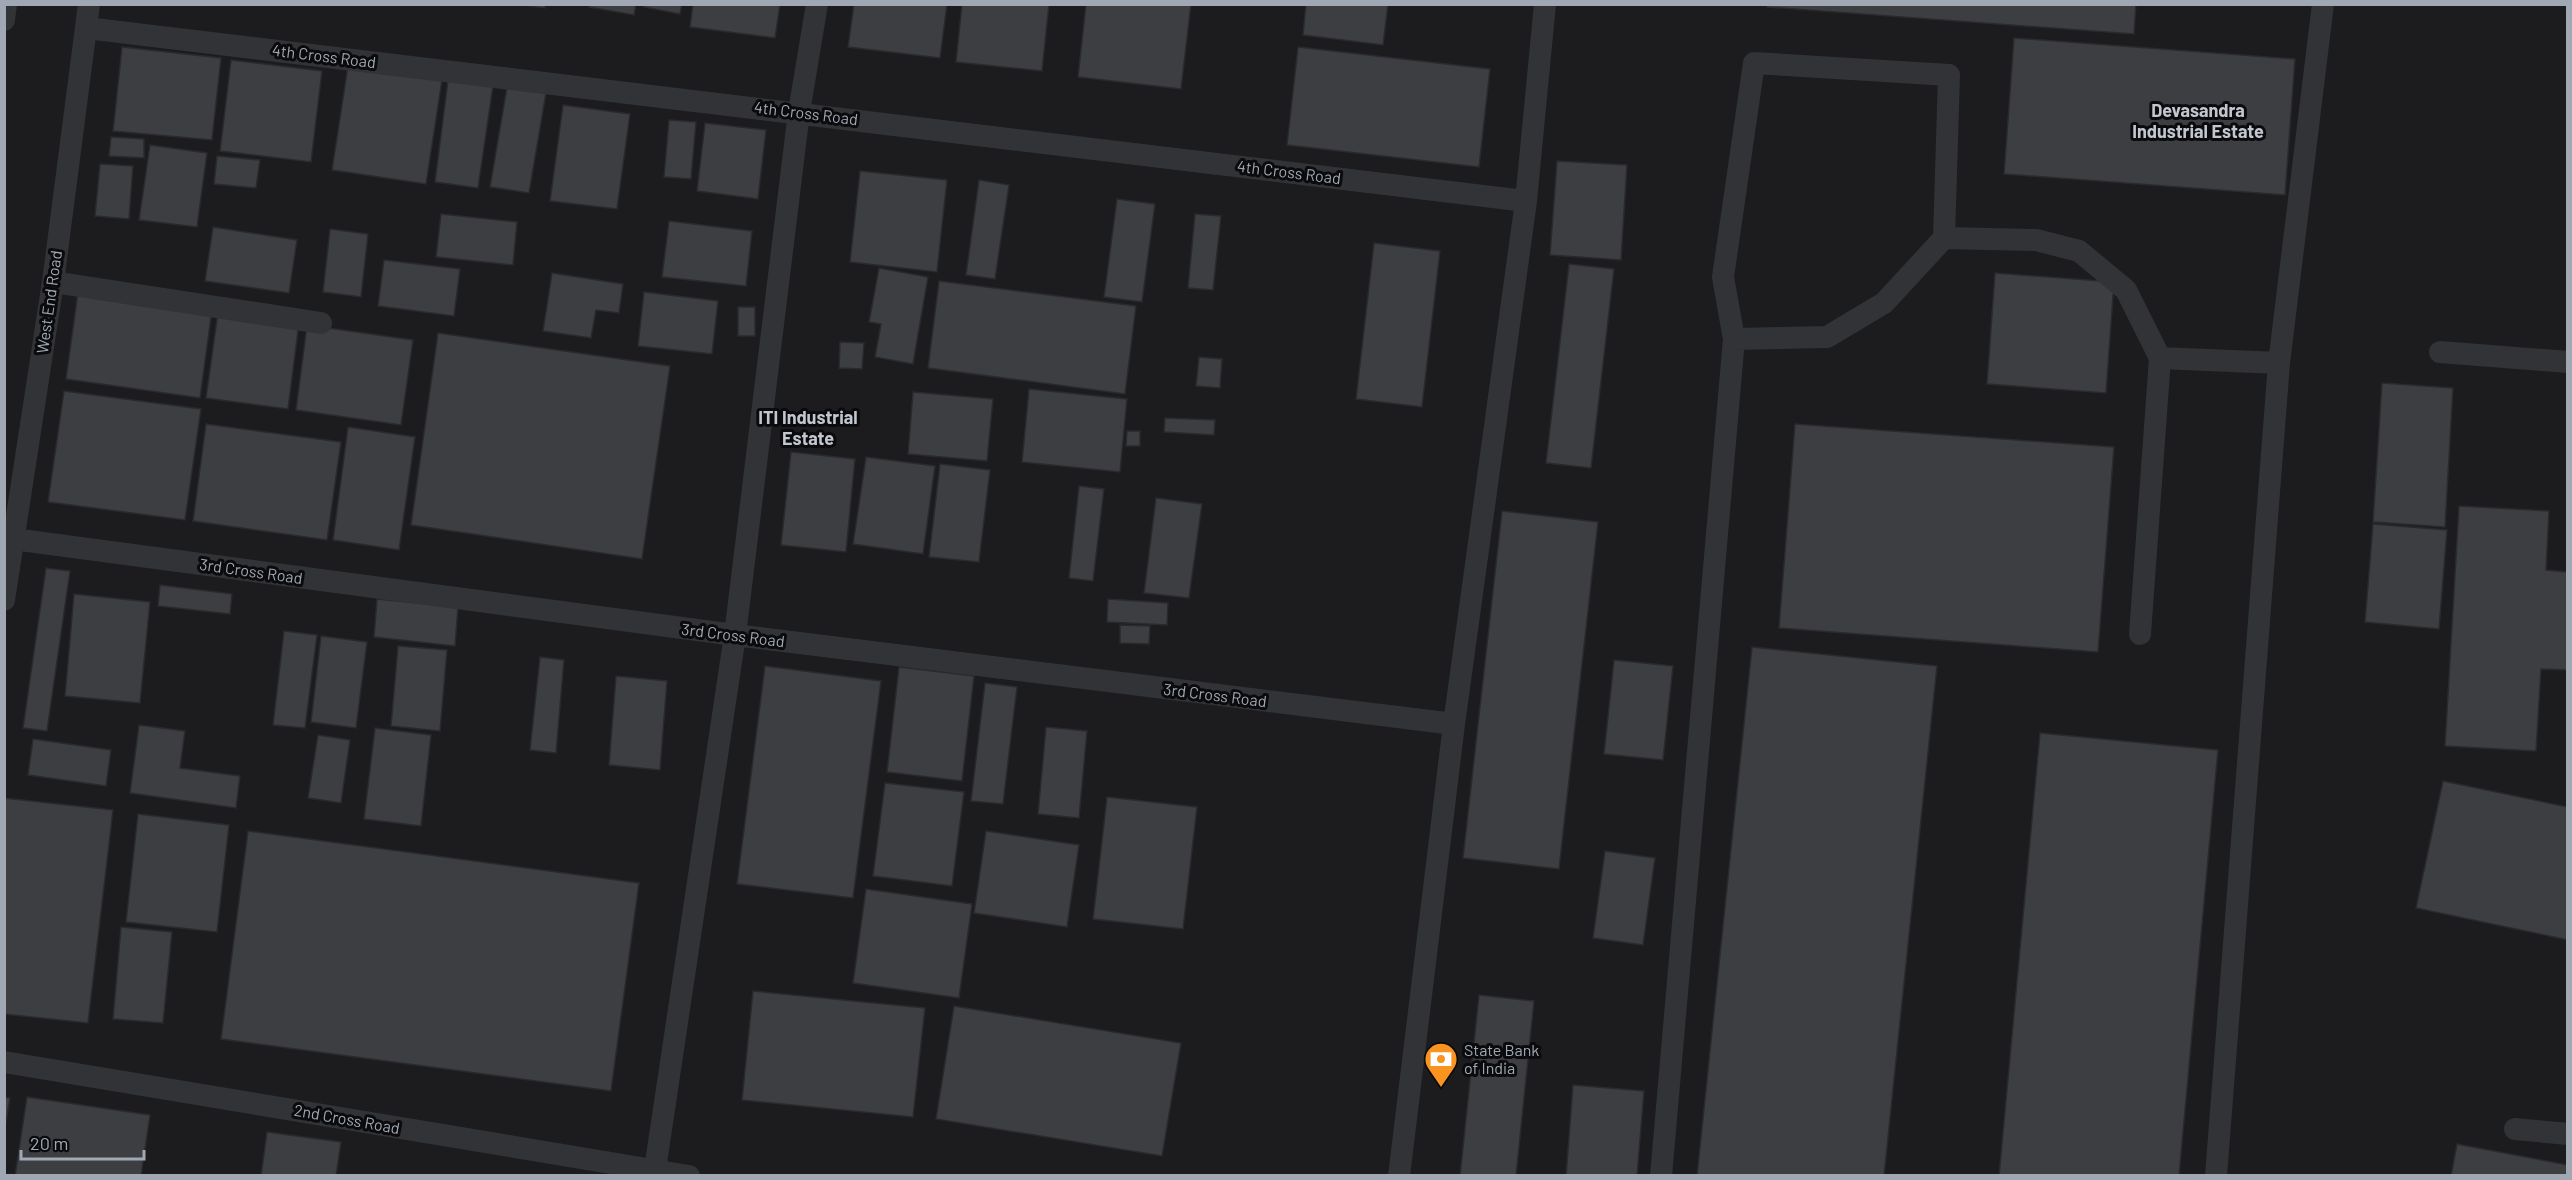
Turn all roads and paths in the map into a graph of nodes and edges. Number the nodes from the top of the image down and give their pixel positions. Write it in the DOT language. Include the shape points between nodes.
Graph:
graph roads {
  1 [pos="6,4"];
  2 [pos="89,4"];
  3 [pos="817,4"];
  4 [pos="1545,4"];
  5 [pos="2323,4"];
  6 [pos="4,20"];
  7 [pos="86,27"];
  8 [pos="799,112"];
  9 [pos="1526,201"];
  10 [pos="1944,238"];
  11 [pos="53,282"];
  12 [pos="321,323"];
  13 [pos="1734,339"];
  14 [pos="2440,352"];
  15 [pos="2160,358"];
  16 [pos="2568,362"];
  17 [pos="2279,363"];
  18 [pos="13,539"];
  19 [pos="4,600"];
  20 [pos="2140,634"];
  21 [pos="735,635"];
  22 [pos="1454,724"];
  23 [pos="4,1062"];
  24 [pos="2515,1129"];
  25 [pos="2568,1134"];
  26 [pos="655,1173"];
  27 [pos="689,1176"];
  28 [pos="1399,1176"];
  29 [pos="1661,1176"];
  30 [pos="2216,1176"];
  1 -- 6 [label="lane"];
  2 -- 7 [label="lane, West End Road"];
  3 -- 8 [label="lane"];
  4 -- 9 [label="lane"];
  5 -- 17 [label="lane"];
  7 -- 8 [label="lane, 4th Cross Road"];
  7 -- 11 [label="lane, West End Road"];
  8 -- 9 [label="lane, 4th Cross Road"];
  8 -- 21 [label="lane"];
  9 -- 22 [label="lane"];
  10 -- 13 [label="lane" via="1884,303 1827,337"];
  10 -- 13 [label="lane" via="1948,75 1754,63 1723,277"];
  10 -- 15 [label="lane" via="2036,240 2079,251 2126,290"];
  11 -- 12 [label="lane"];
  11 -- 18 [label="lane, West End Road"];
  13 -- 29 [label="lane"];
  14 -- 16 [label="lane"];
  15 -- 17 [label="lane"];
  15 -- 20 [label="lane"];
  17 -- 30 [label="lane"];
  18 -- 19 [label="lane, West End Road"];
  18 -- 21 [label="lane, 3rd Cross Road"];
  21 -- 22 [label="lane, 3rd Cross Road"];
  21 -- 26 [label="lane"];
  22 -- 28 [label="lane"];
  23 -- 26 [label="lane, 2nd Cross Road"];
  24 -- 25 [label="lane"];
  26 -- 27 [label="lane, 2nd Cross Road"];
}
